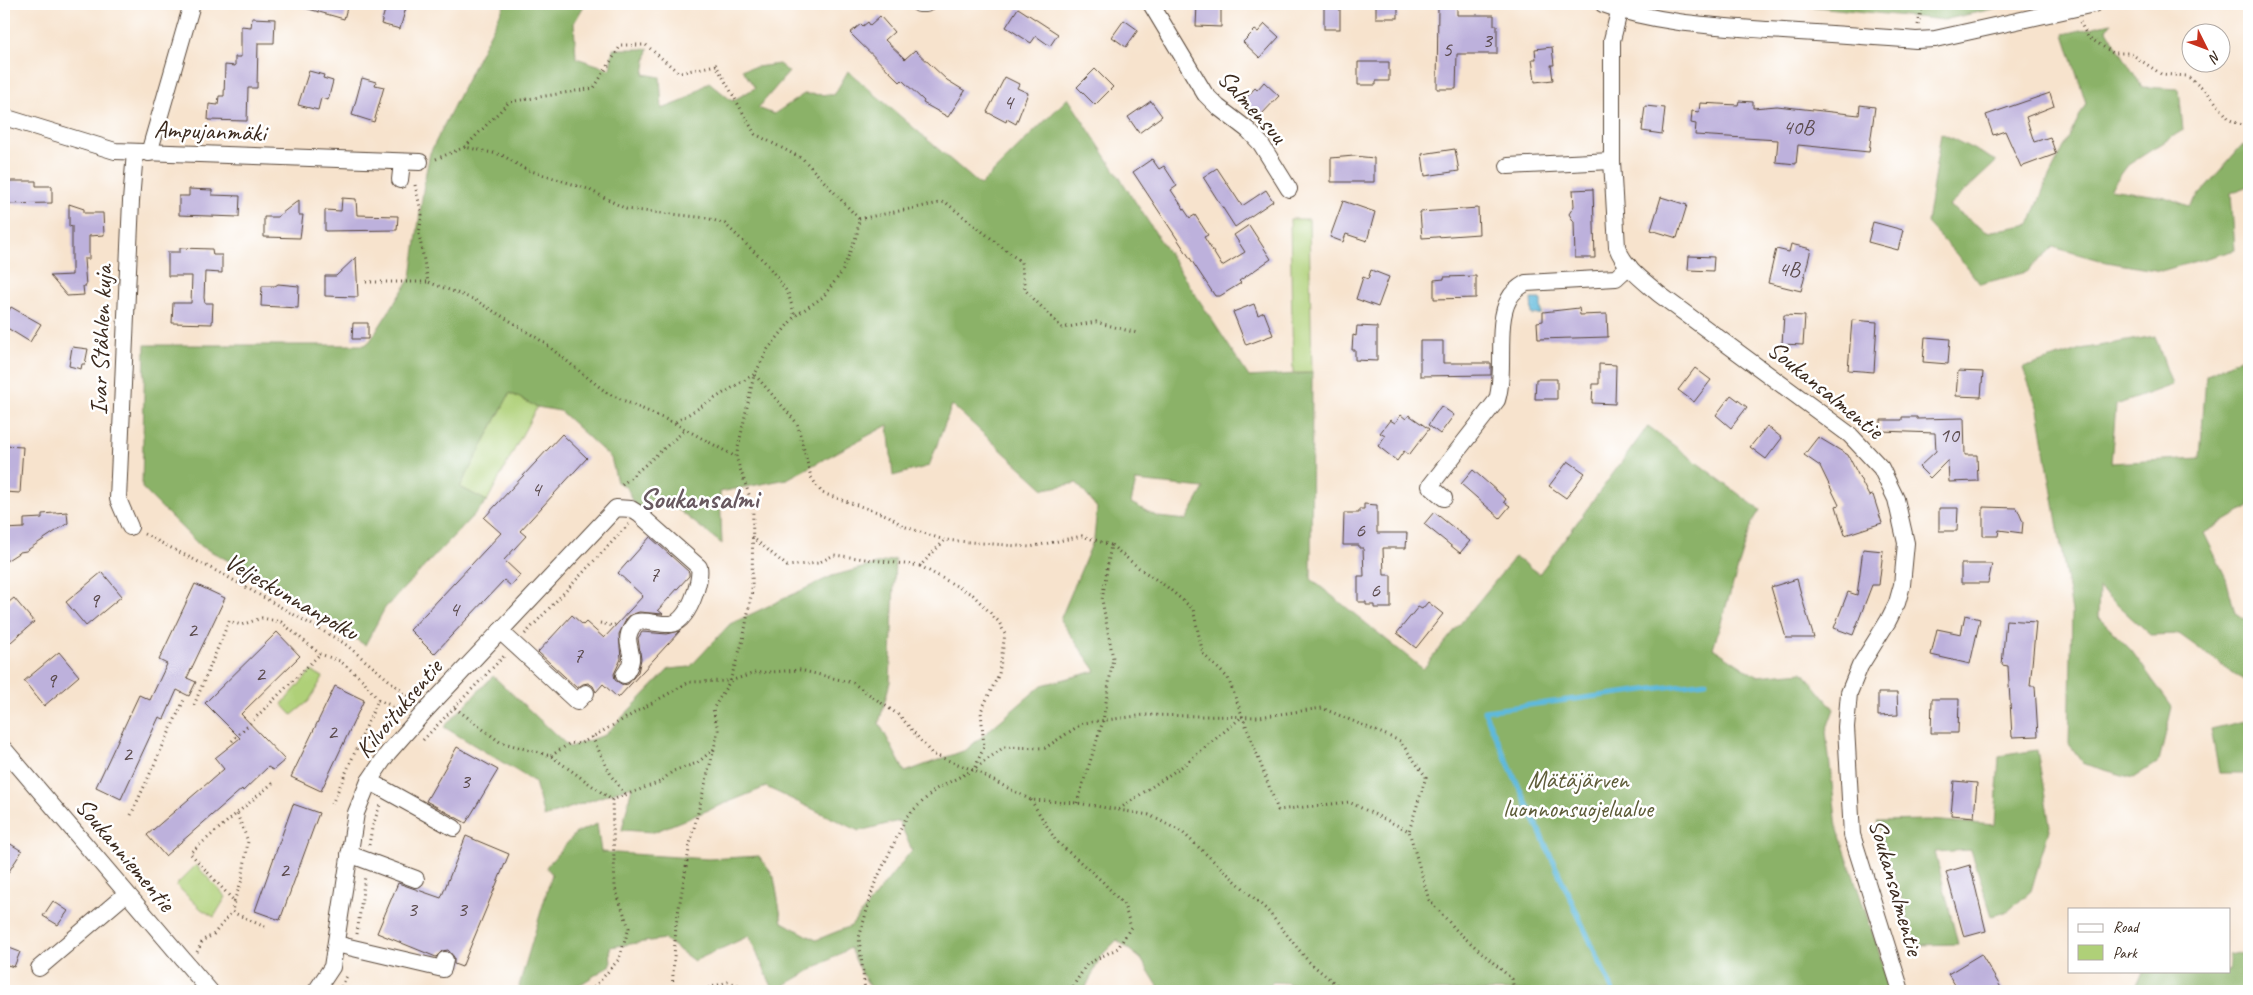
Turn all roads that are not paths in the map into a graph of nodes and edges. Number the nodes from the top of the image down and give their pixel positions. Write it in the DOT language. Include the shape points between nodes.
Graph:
graph roads {
  1 [pos="192,4"];
  2 [pos="919,4"];
  3 [pos="926,4"];
  4 [pos="1152,4"];
  5 [pos="1603,4"];
  6 [pos="2094,4"];
  7 [pos="1620,7"];
  8 [pos="4,117"];
  9 [pos="142,153"];
  10 [pos="1612,162"];
  11 [pos="1508,166"];
  12 [pos="400,180"];
  13 [pos="1289,189"];
  14 [pos="1629,266"];
  15 [pos="1444,498"];
  16 [pos="130,527"];
  17 [pos="500,631"];
  18 [pos="624,675"];
  19 [pos="586,693"];
  20 [pos="4,749"];
  21 [pos="369,781"];
  22 [pos="454,828"];
  23 [pos="348,854"];
  24 [pos="416,879"];
  25 [pos="126,894"];
  26 [pos="336,944"];
  27 [pos="445,960"];
  28 [pos="39,968"];
  29 [pos="210,991"];
  30 [pos="316,991"];
  31 [pos="1901,991"];
  1 -- 9 [label="street, Ivar Ståhlen kuja"];
  2 -- 3 [label="street"];
  4 -- 13 [label="street, Salmensuu" via="1205,94 1248,130"];
  5 -- 7 [label="street"];
  6 -- 7 [label="street" via="1935,39 1916,40 1719,26"];
  7 -- 10 [label="street, Soukansalmentie" via="1612,40"];
  8 -- 9 [label="street, Ampujanmäki" via="102,148"];
  9 -- 12 [label="street, Ampujanmäki" via="411,162"];
  9 -- 16 [label="street, Ivar Ståhlen kuja" via="131,201 118,499"];
  10 -- 11 [label="street"];
  10 -- 14 [label="street, Soukansalmentie" via="1617,247"];
  14 -- 15 [label="street" via="1616,278 1526,283 1514,291 1504,313 1501,388 1497,400 1430,486"];
  14 -- 31 [label="street, Soukansalmentie" via="1659,294 1850,435 1881,468 1896,499 1906,543 1902,585 1888,621 1860,666 1849,693 1846,727 1852,835"];
  17 -- 18 [label="street, Kilvoituksentie" via="616,508 631,509 699,567 700,574 692,602 674,624 636,622 628,632 632,658"];
  17 -- 19 [label="street" via="577,702"];
  17 -- 21 [label="street, Kilvoituksentie" via="388,753"];
  20 -- 25 [label="street, Soukanniementie"];
  21 -- 22 [label="street"];
  21 -- 23 [label="street, Kilvoituksentie" via="356,813"];
  23 -- 24 [label="street"];
  23 -- 26 [label="street, Kilvoituksentie"];
  25 -- 28 [label="street"];
  25 -- 29 [label="street, Soukanniementie"];
  26 -- 27 [label="street" via="443,969"];
  26 -- 30 [label="street, Kilvoituksentie" via="332,967"];
}
